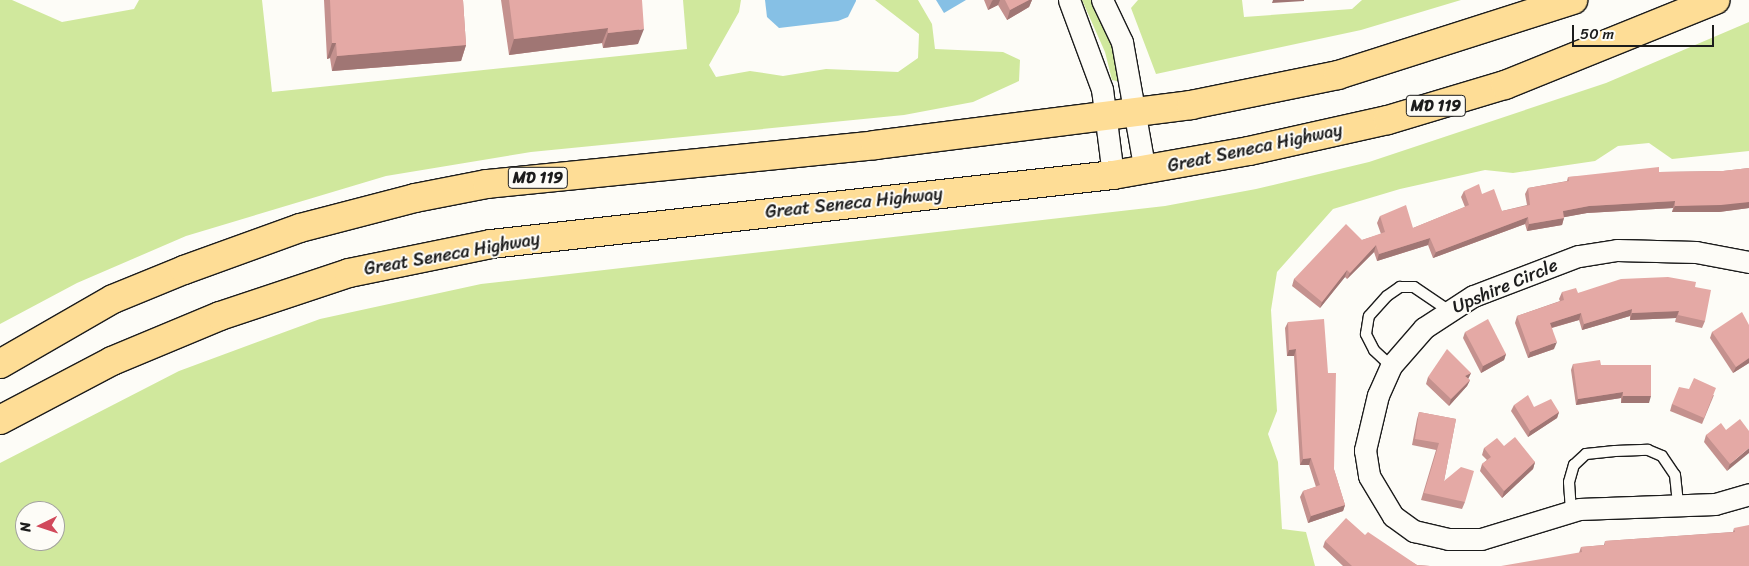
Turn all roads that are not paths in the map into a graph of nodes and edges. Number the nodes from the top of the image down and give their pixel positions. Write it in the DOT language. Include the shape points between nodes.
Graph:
graph roads {
  1 [pos="1069,0"];
  2 [pos="1102,0"];
  3 [pos="1573,0"];
  4 [pos="1715,0"];
  5 [pos="1137,114"];
  6 [pos="1105,118"];
  7 [pos="1144,171"];
  8 [pos="1113,175"];
  9 [pos="1749,262"];
  10 [pos="1448,310"];
  11 [pos="2,363"];
  12 [pos="1392,366"];
  13 [pos="7,416"];
  14 [pos="1749,494"];
  15 [pos="1678,506"];
  16 [pos="1571,511"];
  1 -- 6 [label="street" via="1102,89"];
  2 -- 5 [label="street" via="1122,42"];
  3 -- 5 [label="main road, MD 119" via="1338,75"];
  4 -- 7 [label="main road, Great Seneca Highway / MD 119" via="1505,85 1388,120"];
  5 -- 6 [label="main road, MD 119"];
  5 -- 7 [label="street"];
  6 -- 8 [label="street"];
  6 -- 11 [label="main road, MD 119" via="487,184 415,198 300,228 184,270 113,299"];
  7 -- 8 [label="main road, Great Seneca Highway / MD 119"];
  8 -- 13 [label="main road, Great Seneca Highway / MD 119" via="491,244 349,273 220,316 112,361"];
  9 -- 10 [label="street, Upshire Circle" via="1696,252 1617,250 1534,271"];
  10 -- 12 [label="street, Upshire Circle" via="1424,328"];
  10 -- 12 [label="lane" via="1414,287 1400,287 1386,296 1369,316 1366,334 1374,350"];
  12 -- 16 [label="street, Upshire Circle" via="1378,395 1365,450 1369,476 1393,516 1422,533 1448,539 1481,538"];
  14 -- 15 [label="street, Upshire Circle" via="1715,504"];
  15 -- 16 [label="street, Upshire Circle"];
  15 -- 16 [label="lane" via="1675,475 1662,456 1648,450 1615,450 1586,454 1574,465 1569,482"];
}
